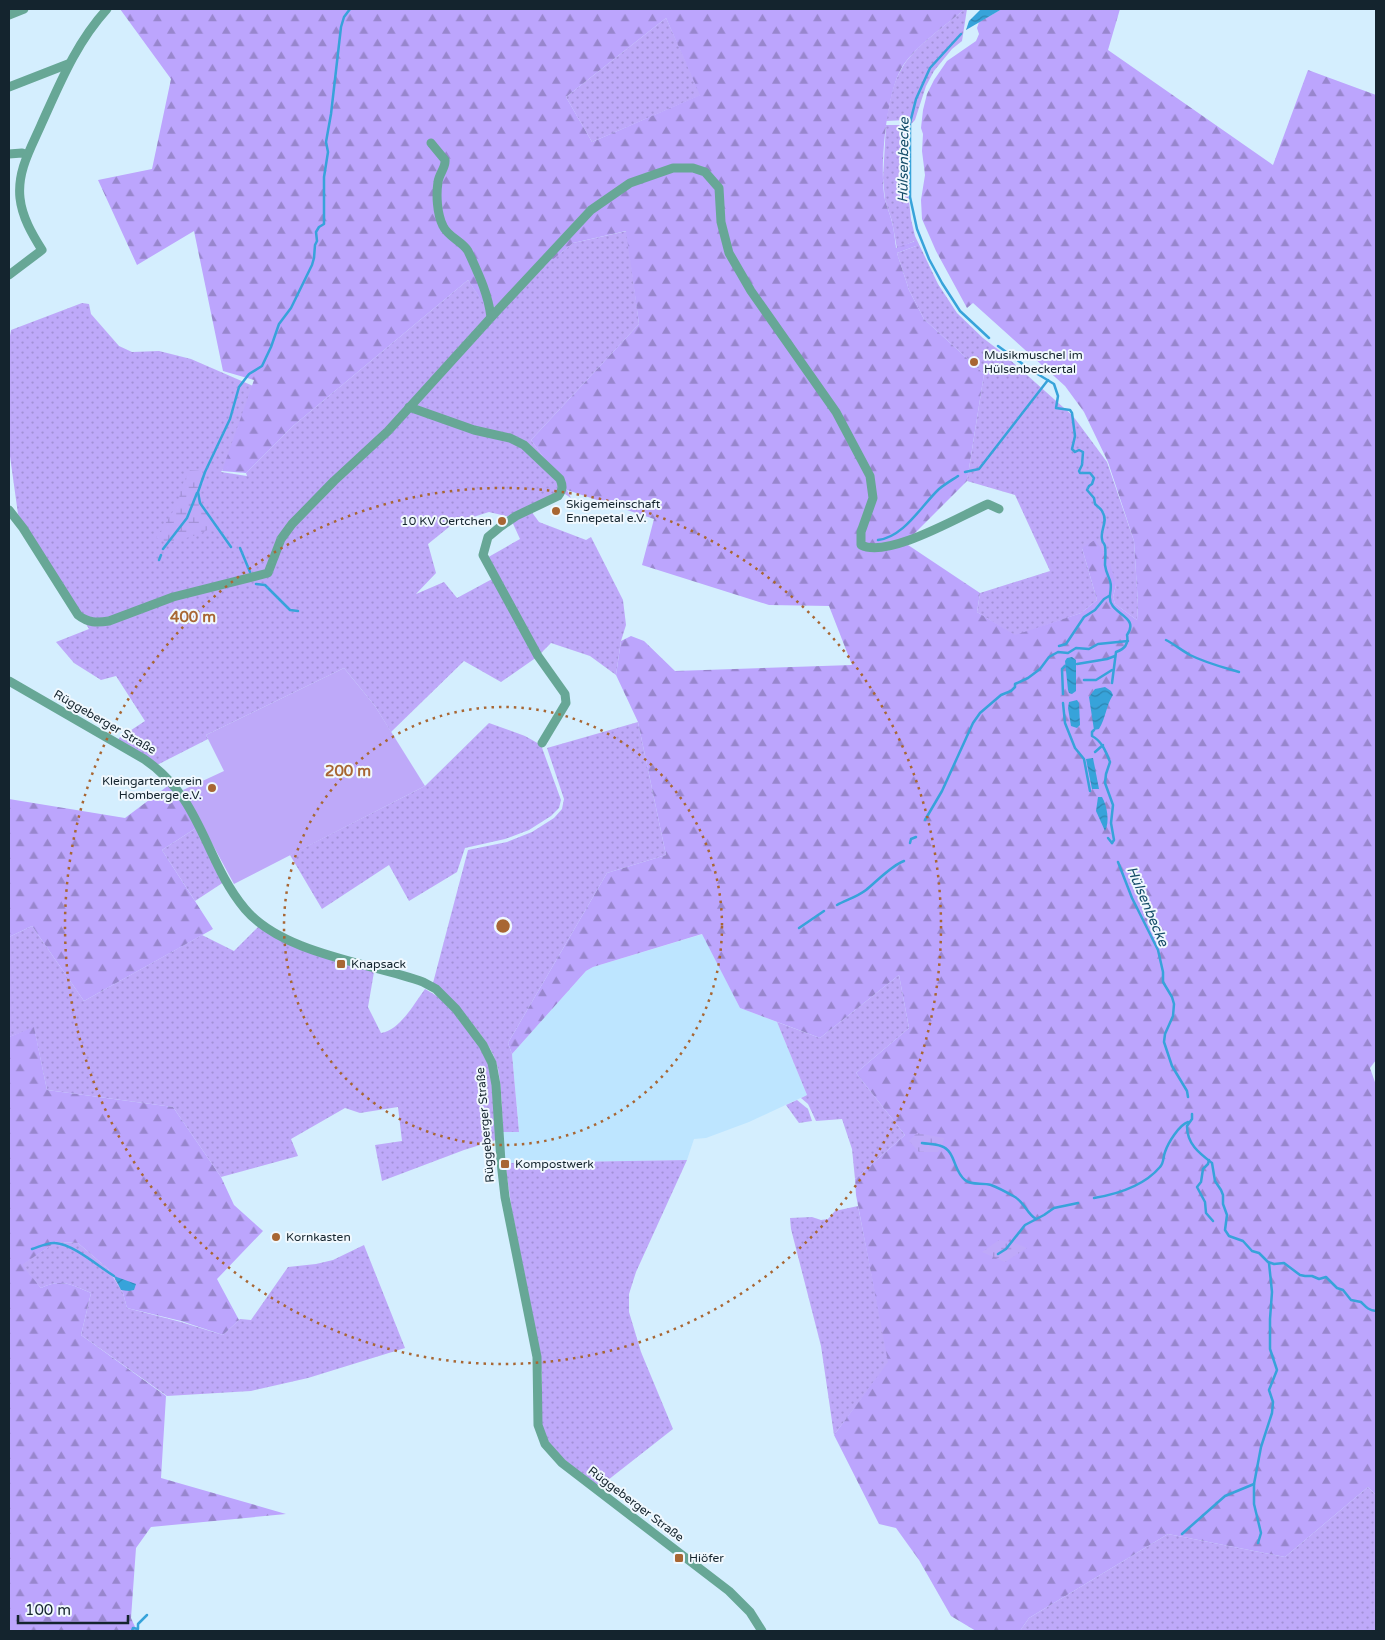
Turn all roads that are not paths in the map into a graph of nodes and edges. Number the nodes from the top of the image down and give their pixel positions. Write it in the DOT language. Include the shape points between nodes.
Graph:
graph roads {
  1 [pos="24,9"];
  2 [pos="107,9"];
  3 [pos="9,15"];
  4 [pos="68,64"];
  5 [pos="9,88"];
  6 [pos="431,143"];
  7 [pos="9,154"];
  8 [pos="27,155"];
  9 [pos="9,275"];
  10 [pos="491,316"];
  11 [pos="409,407"];
  12 [pos="999,509"];
  13 [pos="9,510"];
  14 [pos="9,681"];
  15 [pos="542,743"];
  16 [pos="759,1630"];
  1 -- 3 [label="street"];
  2 -- 4 [label="street" via="89,30"];
  4 -- 5 [label="street"];
  4 -- 8 [label="street"];
  6 -- 10 [label="street" via="446,163 438,182 442,225 468,251 483,283"];
  7 -- 8 [label="street"];
  8 -- 9 [label="street" via="20,198 28,227 42,250"];
  10 -- 11 [label="street"];
  10 -- 12 [label="street" via="591,210 630,183 673,168 705,172 719,188 721,222 729,253 751,291 836,412 870,476 873,498 861,532 861,544 870,548 892,546 988,504"];
  11 -- 13 [label="street" via="292,524 281,539 268,573 173,596 109,621 88,622 78,615"];
  11 -- 15 [label="street" via="517,441 563,485 558,496 516,516 488,537 482,556 538,656 565,694 566,703"];
  14 -- 16 [label="street, Rüggeberger Straße" via="160,770 184,798 245,910 261,924 276,934 333,957 423,982 436,989 456,1009 492,1063 505,1197 537,1357 538,1425 545,1444 562,1463 729,1591 750,1612"];
}
